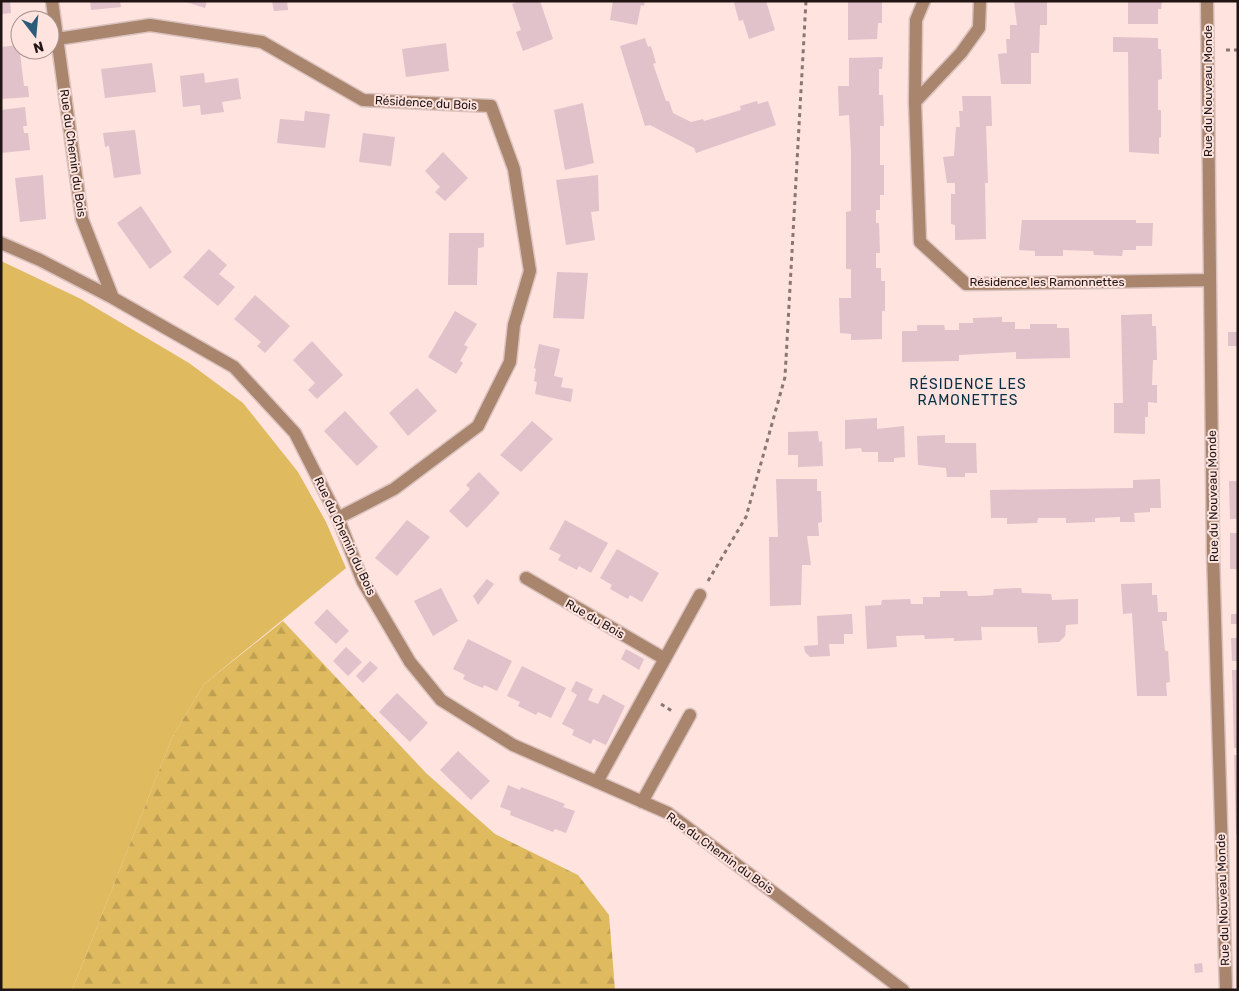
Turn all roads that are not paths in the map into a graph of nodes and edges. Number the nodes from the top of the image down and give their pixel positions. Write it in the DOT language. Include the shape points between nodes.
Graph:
graph roads {
  1 [pos="924,1"];
  2 [pos="980,1"];
  3 [pos="1208,1"];
  4 [pos="60,39"];
  5 [pos="60,60"];
  6 [pos="915,102"];
  7 [pos="1,243"];
  8 [pos="1210,280"];
  9 [pos="113,298"];
  10 [pos="338,518"];
  11 [pos="526,578"];
  12 [pos="700,595"];
  13 [pos="664,659"];
  14 [pos="689,717"];
  15 [pos="597,782"];
  16 [pos="642,802"];
  17 [pos="902,990"];
  18 [pos="1226,990"];
  1 -- 6 [label="street, Résidence les Ramonnettes" via="916,20"];
  2 -- 6 [label="street" via="979,28 962,52"];
  3 -- 8 [label="street, Rue du Nouveau Monde"];
  4 -- 10 [label="street, Résidence du Bois" via="150,25 243,39 262,42 363,100 491,106 514,169 530,271 514,325 510,362 478,426 394,489"];
  5 -- 9 [label="street, Rue du Chemin du Bois" via="82,219"];
  6 -- 8 [label="street, Résidence les Ramonnettes" via="920,242 966,284"];
  7 -- 9 [label="street"];
  8 -- 18 [label="street, Rue du Nouveau Monde" via="1213,547"];
  9 -- 10 [label="street, Rue du Chemin du Bois" via="234,367 295,433"];
  10 -- 15 [label="street, Rue du Chemin du Bois" via="363,582 410,662 441,700 513,745"];
  11 -- 13 [label="street, Rue du Bois"];
  12 -- 13 [label="street"];
  13 -- 15 [label="street"];
  14 -- 16 [label="street"];
  15 -- 16 [label="street, Rue du Chemin du Bois"];
  16 -- 17 [label="street, Rue du Chemin du Bois" via="668,813"];
}
